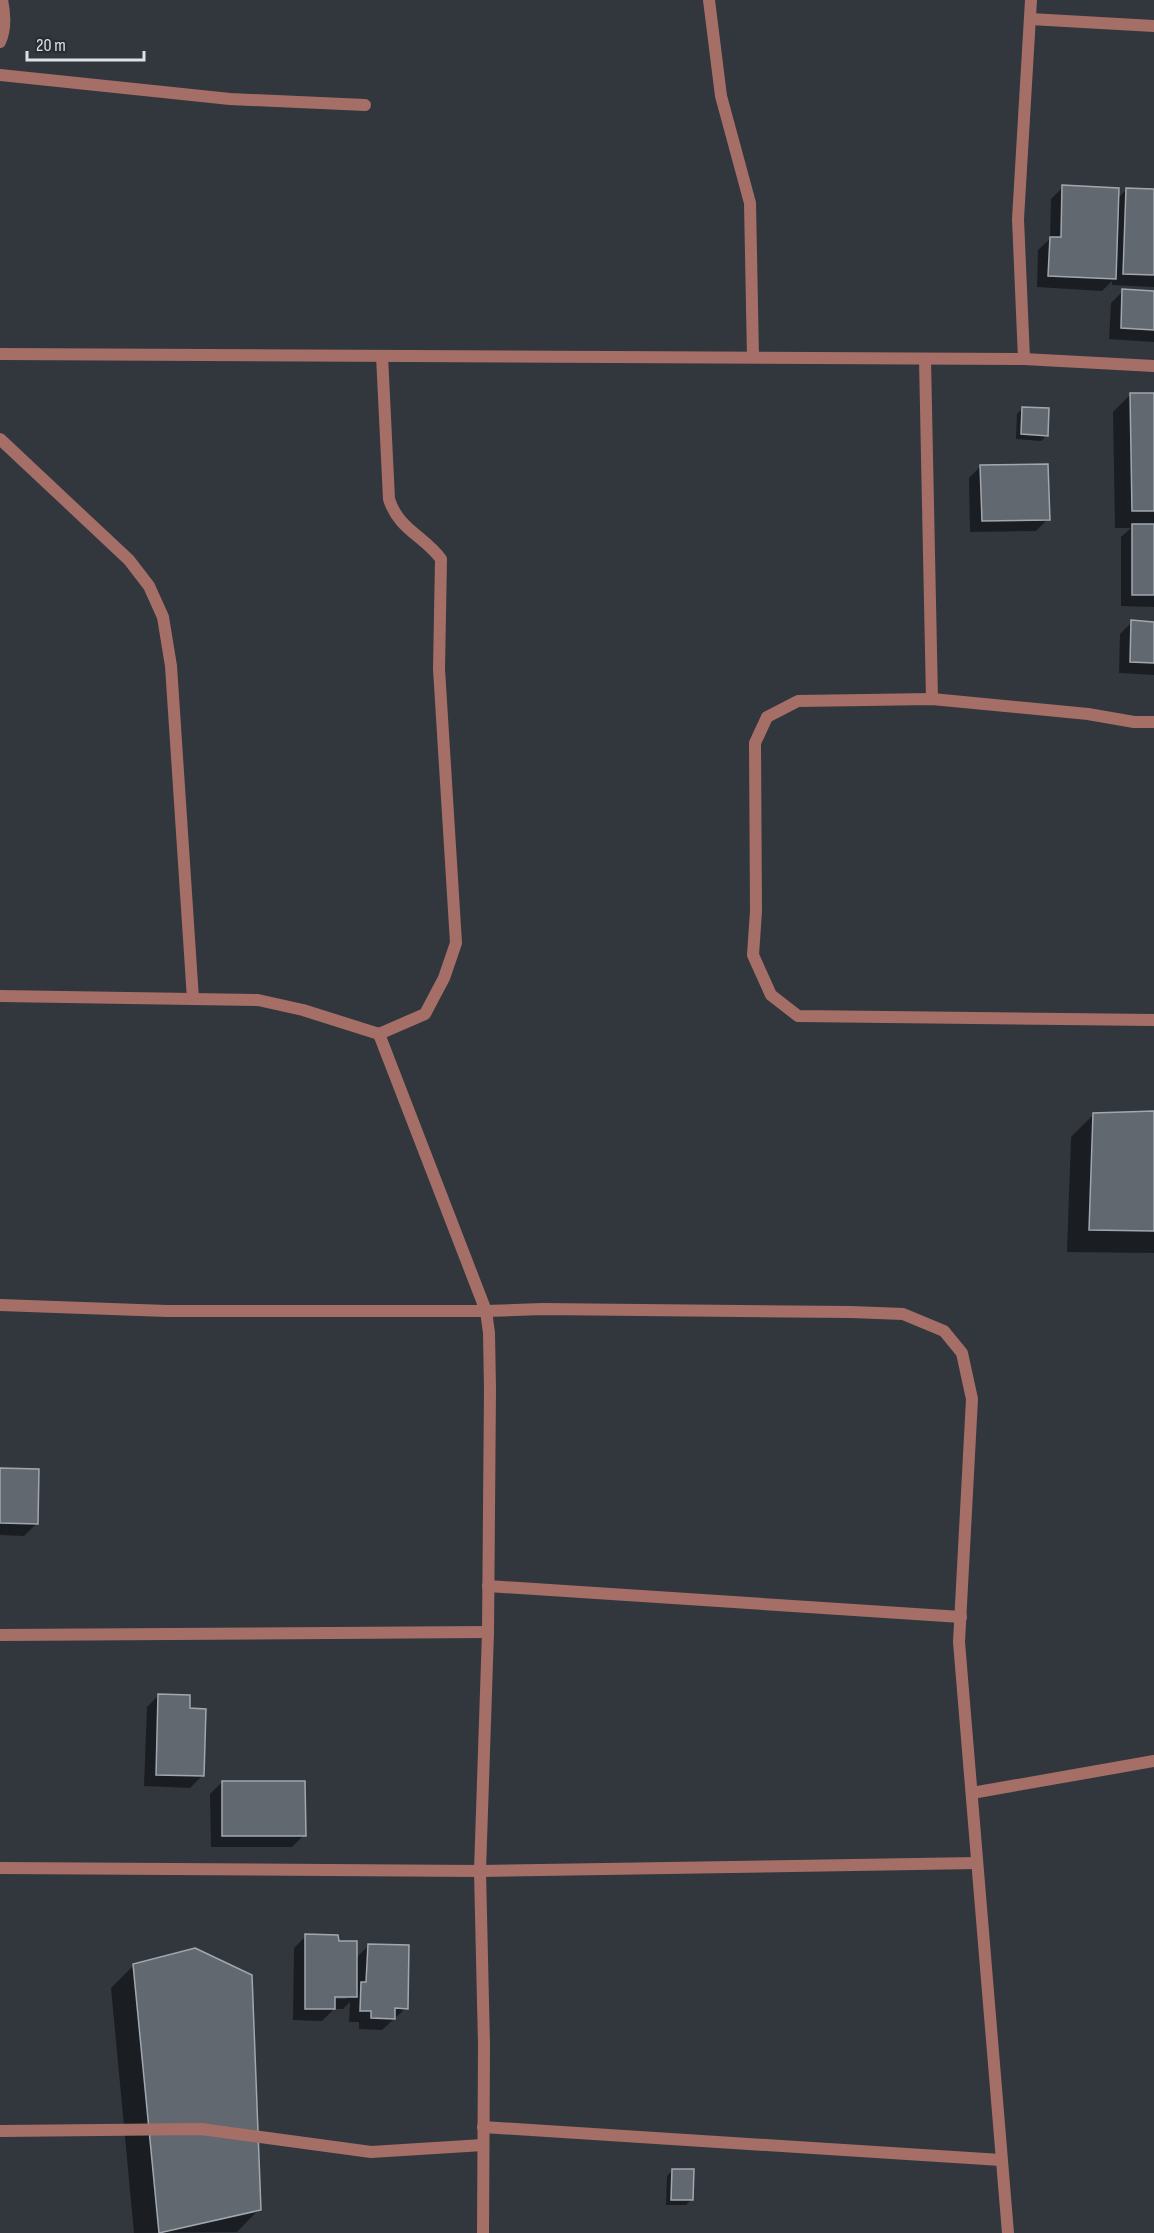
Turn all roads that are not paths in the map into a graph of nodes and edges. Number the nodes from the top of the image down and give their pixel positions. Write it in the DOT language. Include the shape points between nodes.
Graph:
graph roads {
  1 [pos="2,0"];
  2 [pos="709,0"];
  3 [pos="1031,0"];
  4 [pos="1030,19"];
  5 [pos="1154,26"];
  6 [pos="0,42"];
  7 [pos="0,75"];
  8 [pos="365,105"];
  9 [pos="0,354"];
  10 [pos="382,356"];
  11 [pos="753,357"];
  12 [pos="926,359"];
  13 [pos="1024,360"];
  14 [pos="1154,366"];
  15 [pos="0,439"];
  16 [pos="932,699"];
  17 [pos="1154,722"];
  18 [pos="0,996"];
  19 [pos="193,999"];
  20 [pos="1154,1020"];
  21 [pos="379,1034"];
  22 [pos="0,1305"];
  23 [pos="486,1311"];
  24 [pos="488,1586"];
  25 [pos="961,1617"];
  26 [pos="488,1632"];
  27 [pos="0,1635"];
  28 [pos="1154,1761"];
  29 [pos="972,1793"];
  30 [pos="977,1863"];
  31 [pos="0,1868"];
  32 [pos="480,1870"];
  33 [pos="483,2127"];
  34 [pos="0,2131"];
  35 [pos="483,2145"];
  36 [pos="1001,2160"];
  37 [pos="483,2233"];
  38 [pos="1008,2233"];
  1 -- 6 [label="street" via="4,33"];
  2 -- 11 [label="street" via="721,96 750,202"];
  3 -- 4 [label="street"];
  4 -- 5 [label="street"];
  4 -- 13 [label="street" via="1018,219"];
  7 -- 8 [label="street" via="230,99"];
  9 -- 10 [label="street"];
  10 -- 11 [label="street"];
  10 -- 21 [label="street" via="389,499 402,524 431,545 441,559 439,669 456,943 444,978 425,1014"];
  11 -- 12 [label="street"];
  12 -- 13 [label="street"];
  12 -- 16 [label="street"];
  13 -- 14 [label="street"];
  15 -- 19 [label="street" via="129,560 149,586 162,617 171,666"];
  16 -- 17 [label="street"];
  16 -- 20 [label="street" via="798,701 767,717 755,744 753,955 771,994 798,1016"];
  18 -- 19 [label="street"];
  19 -- 21 [label="street" via="258,1000"];
  21 -- 23 [label="street"];
  22 -- 23 [label="street" via="167,1311"];
  23 -- 24 [label="street" via="490,1389"];
  23 -- 25 [label="street" via="882,1313 903,1314 945,1331 962,1353 972,1399"];
  24 -- 25 [label="street"];
  24 -- 26 [label="street"];
  25 -- 29 [label="street" via="959,1642"];
  26 -- 27 [label="street"];
  26 -- 32 [label="street"];
  28 -- 29 [label="street"];
  29 -- 30 [label="street"];
  30 -- 32 [label="street"];
  30 -- 36 [label="street"];
  31 -- 32 [label="street"];
  32 -- 33 [label="street"];
  33 -- 35 [label="street"];
  33 -- 36 [label="street"];
  34 -- 35 [label="street" via="201,2129 370,2152"];
  35 -- 37 [label="street"];
  36 -- 38 [label="street"];
}
